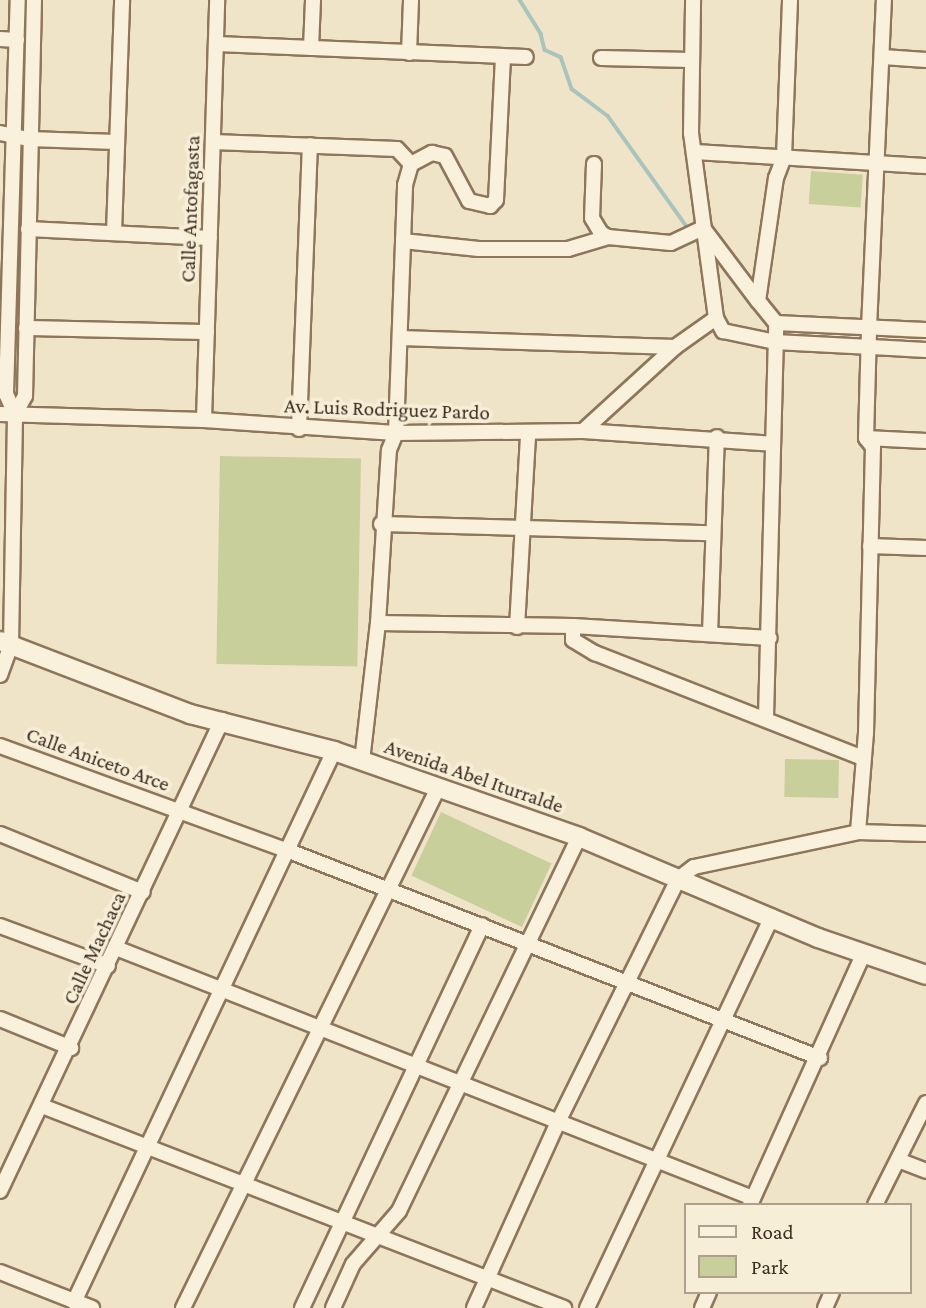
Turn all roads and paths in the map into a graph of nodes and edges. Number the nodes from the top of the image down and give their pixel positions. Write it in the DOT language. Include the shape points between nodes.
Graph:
graph roads {
  1 [pos="18,0"];
  2 [pos="34,0"];
  3 [pos="121,0"];
  4 [pos="217,0"];
  5 [pos="313,0"];
  6 [pos="411,0"];
  7 [pos="693,0"];
  8 [pos="790,0"];
  9 [pos="884,0"];
  10 [pos="0,39"];
  11 [pos="17,40"];
  12 [pos="217,44"];
  13 [pos="311,48"];
  14 [pos="409,53"];
  15 [pos="503,56"];
  16 [pos="526,57"];
  17 [pos="883,57"];
  18 [pos="601,58"];
  19 [pos="691,60"];
  20 [pos="926,60"];
  21 [pos="7,134"];
  22 [pos="29,139"];
  23 [pos="116,142"];
  24 [pos="214,142"];
  25 [pos="310,145"];
  26 [pos="694,152"];
  27 [pos="785,157"];
  28 [pos="877,162"];
  29 [pos="411,164"];
  30 [pos="594,164"];
  31 [pos="926,166"];
  32 [pos="703,228"];
  33 [pos="28,229"];
  34 [pos="114,233"];
  35 [pos="608,237"];
  36 [pos="210,238"];
  37 [pos="403,241"];
  38 [pos="758,300"];
  39 [pos="716,318"];
  40 [pos="776,323"];
  41 [pos="4,326"];
  42 [pos="26,328"];
  43 [pos="869,328"];
  44 [pos="926,330"];
  45 [pos="207,332"];
  46 [pos="400,338"];
  47 [pos="775,342"];
  48 [pos="675,347"];
  49 [pos="870,347"];
  50 [pos="926,349"];
  51 [pos="0,414"];
  52 [pos="15,414"];
  53 [pos="204,420"];
  54 [pos="299,429"];
  55 [pos="583,431"];
  56 [pos="396,433"];
  57 [pos="528,433"];
  58 [pos="717,437"];
  59 [pos="866,438"];
  60 [pos="926,441"];
  61 [pos="772,444"];
  62 [pos="381,524"];
  63 [pos="522,530"];
  64 [pos="712,533"];
  65 [pos="870,546"];
  66 [pos="926,548"];
  67 [pos="378,623"];
  68 [pos="573,626"];
  69 [pos="517,627"];
  70 [pos="710,634"];
  71 [pos="771,638"];
  72 [pos="5,643"];
  73 [pos="0,675"];
  74 [pos="766,717"];
  75 [pos="222,720"];
  76 [pos="0,746"];
  77 [pos="334,751"];
  78 [pos="863,758"];
  79 [pos="362,761"];
  80 [pos="438,788"];
  81 [pos="183,811"];
  82 [pos="858,832"];
  83 [pos="0,834"];
  84 [pos="926,834"];
  85 [pos="579,837"];
  86 [pos="289,850"];
  87 [pos="678,878"];
  88 [pos="384,890"];
  89 [pos="143,892"];
  90 [pos="772,916"];
  91 [pos="482,925"];
  92 [pos="0,926"];
  93 [pos="528,945"];
  94 [pos="117,948"];
  95 [pos="863,955"];
  96 [pos="108,966"];
  97 [pos="926,975"];
  98 [pos="629,985"];
  99 [pos="223,991"];
  100 [pos="0,1019"];
  101 [pos="723,1021"];
  102 [pos="321,1028"];
  103 [pos="71,1048"];
  104 [pos="820,1058"];
  105 [pos="416,1065"];
  106 [pos="462,1083"];
  107 [pos="926,1103"];
  108 [pos="42,1106"];
  109 [pos="558,1122"];
  110 [pos="147,1146"];
  111 [pos="655,1160"];
  112 [pos="898,1160"];
  113 [pos="926,1171"];
  114 [pos="243,1184"];
  115 [pos="0,1191"];
  116 [pos="751,1201"];
  117 [pos="876,1203"];
  118 [pos="344,1221"];
  119 [pos="379,1235"];
  120 [pos="0,1272"];
  121 [pos="487,1280"];
  122 [pos="52,1301"];
  123 [pos="74,1301"];
  124 [pos="92,1308"];
  125 [pos="183,1308"];
  126 [pos="302,1308"];
  127 [pos="334,1308"];
  128 [pos="474,1308"];
  129 [pos="564,1308"];
  130 [pos="587,1308"];
  1 -- 11 [label="street"];
  2 -- 22 [label="street"];
  3 -- 23 [label="street"];
  4 -- 12 [label="street, Calle Antofagasta"];
  5 -- 13 [label="street"];
  6 -- 14 [label="street"];
  7 -- 19 [label="street"];
  8 -- 27 [label="street"];
  9 -- 17 [label="street"];
  10 -- 11 [label="street"];
  11 -- 21 [label="street"];
  12 -- 13 [label="street"];
  12 -- 24 [label="street, Calle Antofagasta"];
  13 -- 14 [label="street"];
  14 -- 15 [label="street"];
  15 -- 16 [label="street"];
  15 -- 29 [label="street" via="496,200 485,207 470,201 445,156 432,153"];
  17 -- 20 [label="street"];
  17 -- 28 [label="street"];
  18 -- 19 [label="street"];
  19 -- 26 [label="street"];
  21 -- 22 [label="street"];
  21 -- 41 [label="street"];
  22 -- 23 [label="street"];
  22 -- 33 [label="street"];
  23 -- 34 [label="street"];
  24 -- 25 [label="street"];
  24 -- 36 [label="street, Calle Antofagasta"];
  25 -- 29 [label="street" via="397,149"];
  25 -- 54 [label="street"];
  26 -- 27 [label="street"];
  26 -- 32 [label="street"];
  27 -- 28 [label="street"];
  27 -- 38 [label="street" via="776,178"];
  28 -- 31 [label="street"];
  28 -- 43 [label="street"];
  29 -- 37 [label="street" via="405,185"];
  30 -- 35 [label="street" via="592,218"];
  32 -- 35 [label="street" via="659,245"];
  32 -- 38 [label="street"];
  32 -- 39 [label="street"];
  33 -- 34 [label="street"];
  33 -- 42 [label="street"];
  34 -- 36 [label="street"];
  35 -- 37 [label="street" via="582,248 560,250"];
  36 -- 45 [label="street, Calle Antofagasta"];
  37 -- 46 [label="street"];
  38 -- 40 [label="street"];
  39 -- 47 [label="street" via="723,331"];
  39 -- 48 [label="street"];
  40 -- 43 [label="street"];
  40 -- 47 [label="street"];
  41 -- 52 [label="street" via="6,394"];
  42 -- 45 [label="street"];
  42 -- 52 [label="street" via="25,396"];
  43 -- 44 [label="street"];
  43 -- 49 [label="street"];
  45 -- 53 [label="street, Calle Antofagasta"];
  46 -- 48 [label="street"];
  46 -- 56 [label="street"];
  47 -- 49 [label="street"];
  47 -- 61 [label="street"];
  48 -- 55 [label="street"];
  49 -- 50 [label="street"];
  49 -- 59 [label="street"];
  51 -- 52 [label="street, Av. Luis Rodriguez Pardo"];
  52 -- 53 [label="street, Av. Luis Rodriguez Pardo"];
  52 -- 72 [label="street"];
  53 -- 54 [label="street, Av. Luis Rodriguez Pardo"];
  54 -- 56 [label="street, Av. Luis Rodriguez Pardo"];
  55 -- 57 [label="street, Av. Luis Rodriguez Pardo"];
  55 -- 58 [label="street, Av. Luis Rodriguez Pardo"];
  56 -- 57 [label="street, Av. Luis Rodriguez Pardo"];
  56 -- 62 [label="street" via="389,450"];
  57 -- 63 [label="street"];
  58 -- 61 [label="street, Av. Luis Rodriguez Pardo"];
  58 -- 64 [label="street"];
  59 -- 60 [label="street"];
  59 -- 65 [label="street" via="873,447"];
  61 -- 71 [label="street"];
  62 -- 63 [label="street"];
  62 -- 67 [label="street"];
  63 -- 64 [label="street" via="533,526"];
  63 -- 69 [label="street"];
  64 -- 70 [label="street"];
  65 -- 66 [label="street"];
  65 -- 78 [label="street"];
  67 -- 69 [label="street"];
  67 -- 79 [label="street"];
  68 -- 69 [label="street"];
  68 -- 70 [label="street"];
  68 -- 74 [label="street" via="573,639 596,653"];
  70 -- 71 [label="street"];
  71 -- 74 [label="street"];
  72 -- 73 [label="street"];
  72 -- 75 [label="street, Avenida Abel Iturralde" via="190,713"];
  74 -- 78 [label="street"];
  75 -- 77 [label="street, Avenida Abel Iturralde"];
  75 -- 81 [label="street, Calle Machaca"];
  76 -- 81 [label="street, Calle Aniceto Arce"];
  77 -- 79 [label="street, Avenida Abel Iturralde"];
  77 -- 86 [label="street"];
  78 -- 82 [label="street"];
  79 -- 80 [label="street, Avenida Abel Iturralde"];
  80 -- 85 [label="street, Avenida Abel Iturralde"];
  80 -- 88 [label="street"];
  81 -- 86 [label="street, Calle Aniceto Arce"];
  81 -- 89 [label="street, Calle Machaca"];
  82 -- 84 [label="street"];
  82 -- 87 [label="street" via="694,867"];
  83 -- 89 [label="street"];
  85 -- 87 [label="street, Avenida Abel Iturralde"];
  85 -- 93 [label="street"];
  86 -- 88 [label="street, Calle Aniceto Arce"];
  86 -- 99 [label="street"];
  87 -- 90 [label="street, Avenida Abel Iturralde"];
  87 -- 98 [label="street"];
  88 -- 91 [label="street, Calle Aniceto Arce"];
  88 -- 102 [label="street"];
  89 -- 94 [label="street, Calle Machaca"];
  90 -- 95 [label="street, Avenida Abel Iturralde"];
  90 -- 101 [label="street"];
  91 -- 93 [label="street, Calle Aniceto Arce"];
  91 -- 105 [label="street"];
  92 -- 96 [label="street"];
  93 -- 98 [label="street, Calle Aniceto Arce"];
  93 -- 106 [label="street"];
  94 -- 96 [label="street, Calle Machaca"];
  94 -- 99 [label="street"];
  95 -- 97 [label="street, Avenida Abel Iturralde"];
  95 -- 104 [label="street"];
  96 -- 103 [label="street, Calle Machaca"];
  98 -- 101 [label="street, Calle Aniceto Arce"];
  98 -- 109 [label="street"];
  99 -- 102 [label="street"];
  99 -- 110 [label="street"];
  100 -- 103 [label="street"];
  101 -- 104 [label="street, Calle Aniceto Arce"];
  101 -- 111 [label="street"];
  102 -- 105 [label="street"];
  102 -- 114 [label="street"];
  103 -- 108 [label="street, Calle Machaca"];
  104 -- 116 [label="street"];
  105 -- 106 [label="street"];
  105 -- 118 [label="street"];
  106 -- 109 [label="street"];
  106 -- 119 [label="street" via="399,1211"];
  107 -- 112 [label="street"];
  108 -- 110 [label="street"];
  108 -- 115 [label="street, Calle Machaca"];
  109 -- 111 [label="street"];
  109 -- 121 [label="street"];
  110 -- 114 [label="street"];
  110 -- 123 [label="street"];
  111 -- 116 [label="street"];
  111 -- 130 [label="street"];
  112 -- 113 [label="street"];
  112 -- 117 [label="street"];
  114 -- 118 [label="street"];
  114 -- 125 [label="street"];
  118 -- 119 [label="street"];
  118 -- 126 [label="street"];
  119 -- 121 [label="street"];
  119 -- 127 [label="street" via="353,1264"];
  120 -- 122 [label="street"];
  121 -- 128 [label="street"];
  121 -- 129 [label="street"];
  122 -- 123 [label="street"];
  123 -- 124 [label="street"];
}
